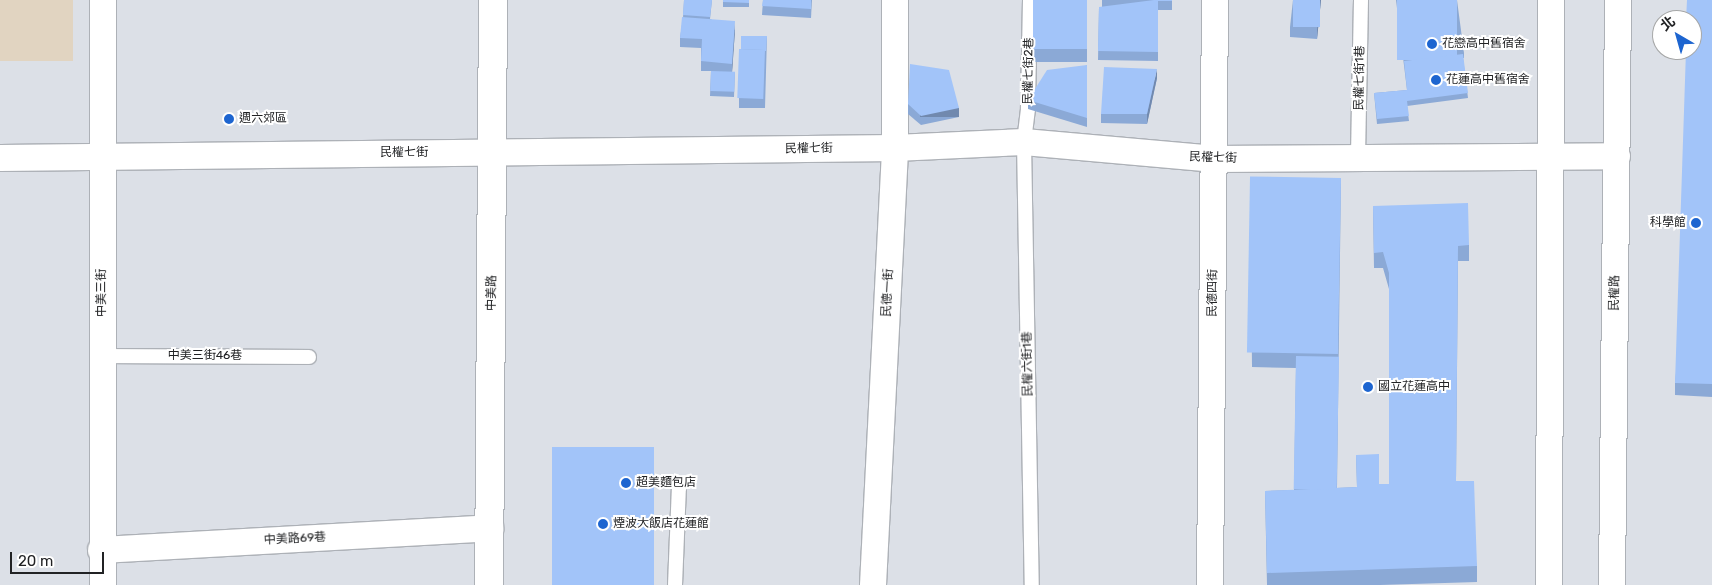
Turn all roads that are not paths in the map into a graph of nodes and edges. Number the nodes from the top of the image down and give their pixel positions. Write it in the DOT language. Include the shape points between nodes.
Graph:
graph roads {
  1 [pos="103,0"];
  2 [pos="493,0"];
  3 [pos="894,0"];
  4 [pos="1030,0"];
  5 [pos="1215,0"];
  6 [pos="1361,0"];
  7 [pos="1551,0"];
  8 [pos="1618,0"];
  9 [pos="1024,142"];
  10 [pos="895,148"];
  11 [pos="494,152"];
  12 [pos="1551,154"];
  13 [pos="103,156"];
  14 [pos="1358,156"];
  15 [pos="1617,156"];
  16 [pos="0,158"];
  17 [pos="1214,160"];
  18 [pos="102,356"];
  19 [pos="308,356"];
  20 [pos="679,485"];
  21 [pos="490,528"];
  22 [pos="101,550"];
  23 [pos="103,585"];
  24 [pos="489,585"];
  25 [pos="675,585"];
  26 [pos="873,585"];
  27 [pos="1032,585"];
  28 [pos="1210,585"];
  29 [pos="1549,585"];
  30 [pos="1612,585"];
  1 -- 13 [label="street, 中美三街"];
  2 -- 11 [label="street, 中美路"];
  3 -- 10 [label="street, 民德一街"];
  4 -- 9 [label="lane, 民權七街2巷" via="1028,109"];
  5 -- 17 [label="street, 民德四街"];
  6 -- 14 [label="lane, 民權七街1巷"];
  7 -- 12 [label="street"];
  8 -- 15 [label="street, 民權路"];
  9 -- 10 [label="street, 民權七街"];
  9 -- 17 [label="street, 民權七街"];
  9 -- 27 [label="lane, 民權六街1巷"];
  10 -- 11 [label="street, 民權七街"];
  10 -- 26 [label="street, 民德一街"];
  11 -- 13 [label="street, 民權七街"];
  11 -- 21 [label="street, 中美路"];
  12 -- 14 [label="street, 民權七街"];
  12 -- 15 [label="street, 民權七街"];
  12 -- 29 [label="street"];
  13 -- 16 [label="street, 民權七街"];
  13 -- 18 [label="street, 中美三街"];
  14 -- 17 [label="street, 民權七街"];
  15 -- 30 [label="street, 民權路"];
  17 -- 28 [label="street, 民德四街"];
  18 -- 19 [label="lane, 中美三街46巷"];
  18 -- 22 [label="street, 中美三街"];
  20 -- 25 [label="lane"];
  21 -- 22 [label="street, 中美路69巷"];
  21 -- 24 [label="street, 中美路"];
  22 -- 23 [label="street, 中美三街"];
}
